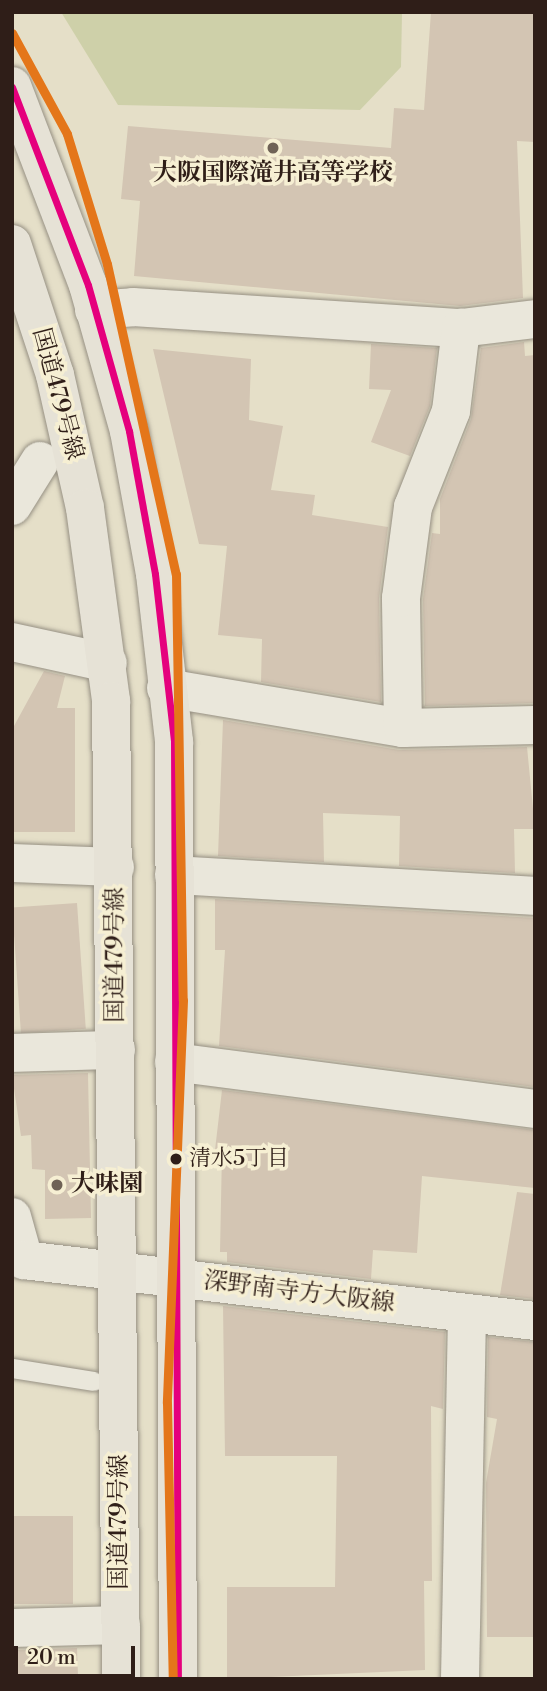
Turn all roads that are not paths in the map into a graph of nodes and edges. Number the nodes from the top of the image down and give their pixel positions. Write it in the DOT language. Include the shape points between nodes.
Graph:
graph roads {
  1 [pos="12,86"];
  2 [pos="12,244"];
  3 [pos="94,310"];
  4 [pos="535,319"];
  5 [pos="461,328"];
  6 [pos="40,461"];
  7 [pos="12,506"];
  8 [pos="14,649"];
  9 [pos="108,663"];
  10 [pos="166,688"];
  11 [pos="535,725"];
  12 [pos="403,728"];
  13 [pos="12,863"];
  14 [pos="116,867"];
  15 [pos="174,875"];
  16 [pos="535,896"];
  17 [pos="116,1050"];
  18 [pos="12,1053"];
  19 [pos="174,1062"];
  20 [pos="535,1110"];
  21 [pos="12,1217"];
  22 [pos="18,1259"];
  23 [pos="119,1269"];
  24 [pos="176,1276"];
  25 [pos="467,1313"];
  26 [pos="535,1321"];
  27 [pos="12,1368"];
  28 [pos="93,1381"];
  29 [pos="121,1625"];
  30 [pos="12,1628"];
  31 [pos="121,1679"];
  32 [pos="178,1679"];
  33 [pos="460,1679"];
  1 -- 3 [label="highway"];
  2 -- 9 [label="highway, 国道479号線" via="69,435"];
  3 -- 5 [label="street" via="133,307"];
  3 -- 10 [label="highway" via="140,491"];
  4 -- 5 [label="street"];
  5 -- 12 [label="street" via="451,411 413,507 401,598"];
  6 -- 7 [label="street"];
  8 -- 9 [label="street"];
  9 -- 14 [label="highway, 国道479号線"];
  10 -- 12 [label="street"];
  10 -- 15 [label="highway" via="174,742"];
  11 -- 12 [label="street"];
  13 -- 14 [label="street"];
  14 -- 17 [label="highway, 国道479号線"];
  15 -- 16 [label="street"];
  15 -- 19 [label="highway"];
  17 -- 18 [label="street"];
  17 -- 23 [label="highway, 国道479号線"];
  19 -- 20 [label="street"];
  19 -- 24 [label="highway"];
  21 -- 22 [label="street, 深野南寺方大阪線"];
  22 -- 23 [label="street, 深野南寺方大阪線"];
  23 -- 24 [label="street, 深野南寺方大阪線"];
  23 -- 29 [label="highway, 国道479号線"];
  24 -- 25 [label="street, 深野南寺方大阪線"];
  24 -- 32 [label="highway"];
  25 -- 26 [label="street, 深野南寺方大阪線"];
  25 -- 33 [label="street"];
  27 -- 28 [label="lane"];
  29 -- 30 [label="street"];
  29 -- 31 [label="highway, 国道479号線"];
}
